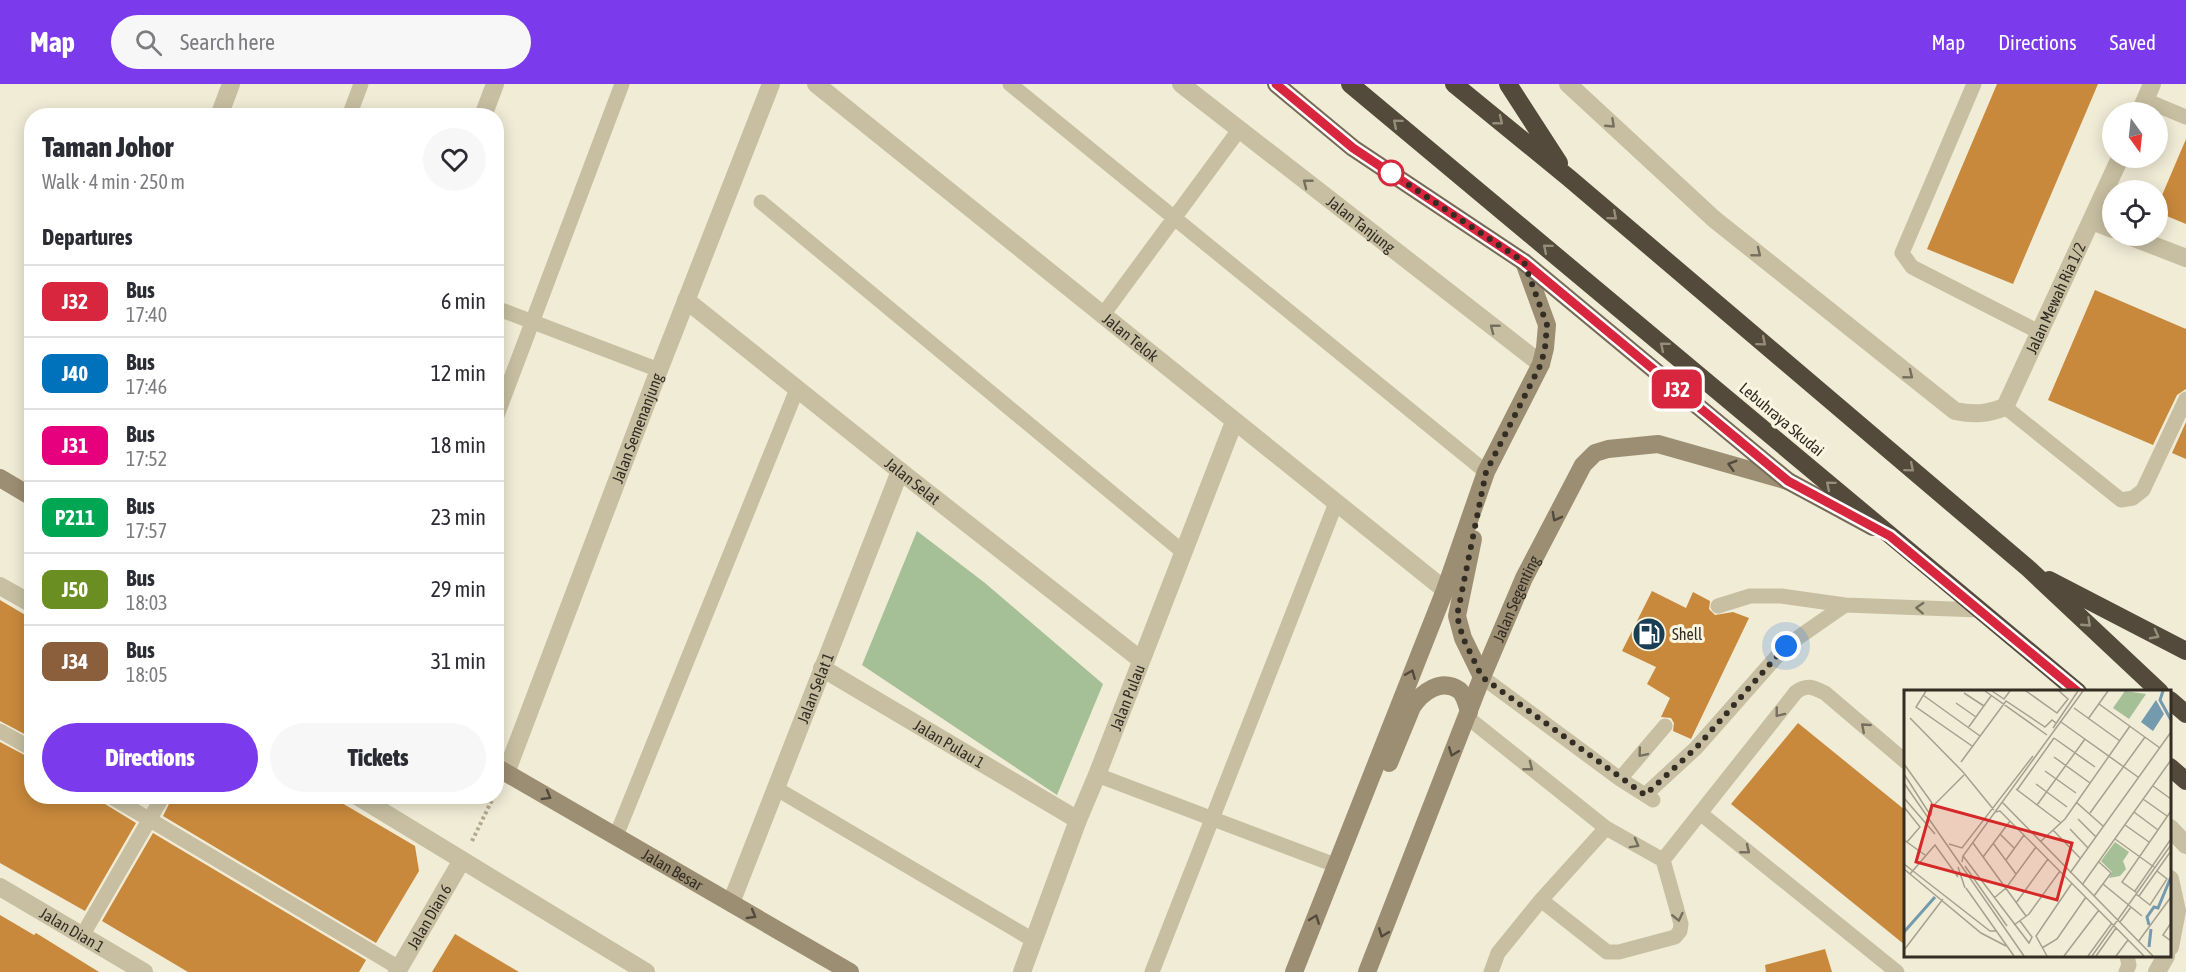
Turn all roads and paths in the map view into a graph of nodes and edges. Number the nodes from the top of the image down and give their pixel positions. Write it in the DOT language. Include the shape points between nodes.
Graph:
graph roads {
  1 [pos="231,84"];
  2 [pos="361,84"];
  3 [pos="495,84"];
  4 [pos="622,84"];
  5 [pos="771,84"];
  6 [pos="816,84"];
  7 [pos="1010,84"];
  8 [pos="1181,84"];
  9 [pos="1276,84"];
  10 [pos="1350,84"];
  11 [pos="1454,84"];
  12 [pos="1508,84"];
  13 [pos="1568,84"];
  14 [pos="1974,84"];
  15 [pos="2146,99"];
  16 [pos="222,108"];
  17 [pos="352,108"];
  18 [pos="486,108"];
  19 [pos="2186,117"];
  20 [pos="1239,130"];
  21 [pos="2116,168"];
  22 [pos="1569,178"];
  23 [pos="761,201"];
  24 [pos="1175,218"];
  25 [pos="2092,221"];
  26 [pos="2102,225"];
  27 [pos="2155,246"];
  28 [pos="2186,258"];
  29 [pos="1524,262"];
  30 [pos="686,300"];
  31 [pos="504,311"];
  32 [pos="1102,316"];
  33 [pos="533,322"];
  34 [pos="2041,333"];
  35 [pos="1541,364"];
  36 [pos="659,370"];
  37 [pos="797,389"];
  38 [pos="504,397"];
  39 [pos="2186,399"];
  40 [pos="2005,407"];
  41 [pos="1233,422"];
  42 [pos="900,471"];
  43 [pos="1486,472"];
  44 [pos="0,478"];
  45 [pos="1788,481"];
  46 [pos="24,492"];
  47 [pos="1336,503"];
  48 [pos="1890,536"];
  49 [pos="1183,552"];
  50 [pos="2029,569"];
  51 [pos="0,586"];
  52 [pos="1444,590"];
  53 [pos="24,600"];
  54 [pos="1845,605"];
  55 [pos="1718,606"];
  56 [pos="1979,610"];
  57 [pos="2186,651"];
  58 [pos="1142,660"];
  59 [pos="822,668"];
  60 [pos="1482,677"];
  61 [pos="2076,690"];
  62 [pos="2158,690"];
  63 [pos="2171,702"];
  64 [pos="2186,714"];
  65 [pos="1468,715"];
  66 [pos="1665,726"];
  67 [pos="0,731"];
  68 [pos="24,745"];
  69 [pos="1904,761"];
  70 [pos="504,762"];
  71 [pos="2171,769"];
  72 [pos="504,772"];
  73 [pos="1097,775"];
  74 [pos="1620,779"];
  75 [pos="2186,781"];
  76 [pos="777,789"];
  77 [pos="123,804"];
  78 [pos="159,804"];
  79 [pos="370,804"];
  80 [pos="490,804"];
  81 [pos="1700,813"];
  82 [pos="1212,818"];
  83 [pos="150,820"];
  84 [pos="1078,820"];
  85 [pos="1606,828"];
  86 [pos="2171,830"];
  87 [pos="616,836"];
  88 [pos="2186,845"];
  89 [pos="462,860"];
  90 [pos="1663,860"];
  91 [pos="1335,865"];
  92 [pos="0,887"];
  93 [pos="2171,887"];
  94 [pos="1541,900"];
  95 [pos="731,903"];
  96 [pos="82,936"];
  97 [pos="2171,938"];
  98 [pos="1034,940"];
  99 [pos="2127,957"];
  100 [pos="2165,957"];
  101 [pos="398,970"];
  102 [pos="144,972"];
  103 [pos="646,972"];
  104 [pos="850,972"];
  105 [pos="1022,972"];
  106 [pos="1152,972"];
  107 [pos="1294,972"];
  108 [pos="1367,972"];
  109 [pos="1491,972"];
  110 [pos="1897,972"];
  111 [pos="2126,972"];
  112 [pos="2157,972"];
  1 -- 16 [label="street"];
  2 -- 17 [label="lane"];
  3 -- 18 [label="street"];
  4 -- 33 [label="lane"];
  5 -- 30 [label="street, Jalan Semenanjung"];
  6 -- 32 [label="street, Jalan Telok"];
  7 -- 24 [label="lane"];
  8 -- 20 [label="street, Jalan Tanjung"];
  9 -- 29 [label="main road" via="1353,148"];
  48 -- 10 [label="highway, Lebuhraya Skudai, one-way"];
  11 -- 22 [label="highway, one-way"];
  12 -- 22 [label="highway"];
  13 -- 40 [label="street, one-way" via="1714,219 1955,411 1973,415"];
  14 -- 34 [label="lane" via="1902,253 1912,267"];
  15 -- 19 [label="lane"];
  20 -- 24 [label="lane"];
  35 -- 20 [label="street, Jalan Tanjung, one-way"];
  21 -- 25 [label="street, Jalan Mewah Ria 1/2"];
  22 -- 50 [label="highway, one-way"];
  23 -- 49 [label="lane"];
  24 -- 32 [label="lane"];
  24 -- 43 [label="lane"];
  25 -- 26 [label="street"];
  25 -- 34 [label="street, Jalan Mewah Ria 1/2"];
  27 -- 28 [label="street"];
  29 -- 35 [label="street" via="1547,325"];
  29 -- 45 [label="main road"];
  30 -- 36 [label="street, Jalan Semenanjung"];
  30 -- 37 [label="street, Jalan Selat"];
  31 -- 33 [label="lane"];
  32 -- 41 [label="street, Jalan Telok"];
  33 -- 36 [label="lane"];
  33 -- 38 [label="lane"];
  34 -- 40 [label="street, Jalan Mewah Ria 1/2"];
  35 -- 43 [label="street"];
  36 -- 70 [label="street, Jalan Semenanjung"];
  37 -- 42 [label="street, Jalan Selat"];
  37 -- 87 [label="lane"];
  39 -- 40 [label="lane" via="2143,490 2133,498 2121,500"];
  41 -- 47 [label="street, Jalan Telok"];
  41 -- 49 [label="street, Jalan Pulau"];
  42 -- 58 [label="street, Jalan Selat"];
  42 -- 59 [label="street, Jalan Selat 1"];
  43 -- 52 [label="street"];
  43 -- 60 [label="street" via="1457,616"];
  44 -- 46 [label="street"];
  45 -- 48 [label="main road"];
  45 -- 60 [label="street, Jalan Segenting, one-way" via="1658,444 1595,453 1583,465 1524,578"];
  47 -- 52 [label="street, Jalan Telok"];
  47 -- 82 [label="lane"];
  48 -- 56 [label="highway, Lebuhraya Skudai"];
  49 -- 58 [label="street, Jalan Pulau"];
  50 -- 57 [label="highway, one-way"];
  50 -- 62 [label="highway, one-way"];
  51 -- 53 [label="street"];
  91 -- 52 [label="street, one-way"];
  54 -- 55 [label="lane" via="1750,596"];
  56 -- 54 [label="lane, one-way"];
  54 -- 74 [label="lane" via="1786,646 1649,798"];
  56 -- 61 [label="highway, Lebuhraya Skudai"];
  58 -- 73 [label="street, Jalan Pulau"];
  59 -- 76 [label="street, Jalan Selat 1"];
  59 -- 84 [label="street, Jalan Pulau 1"];
  60 -- 65 [label="street, Jalan Segenting"];
  60 -- 74 [label="lane"];
  63 -- 64 [label="highway"];
  65 -- 85 [label="lane, one-way"];
  65 -- 91 [label="street" via="1464,697 1448,686 1430,689 1417,700 1368,812"];
  65 -- 108 [label="street, Jalan Segenting, one-way"];
  66 -- 74 [label="lane, one-way"];
  67 -- 68 [label="lane"];
  69 -- 81 [label="lane, one-way" via="1825,693 1811,686 1802,688"];
  71 -- 75 [label="highway"];
  72 -- 87 [label="street, Jalan Besar, one-way"];
  73 -- 82 [label="lane"];
  73 -- 84 [label="street, Jalan Pulau"];
  76 -- 95 [label="street, Jalan Selat 1"];
  76 -- 98 [label="lane"];
  77 -- 83 [label="lane"];
  78 -- 83 [label="lane"];
  79 -- 89 [label="street"];
  80 -- 89 [label="path"];
  81 -- 90 [label="lane"];
  81 -- 110 [label="lane, one-way"];
  82 -- 91 [label="lane"];
  82 -- 106 [label="lane"];
  83 -- 96 [label="lane"];
  83 -- 101 [label="lane"];
  84 -- 98 [label="street, Jalan Pulau"];
  85 -- 90 [label="lane, one-way"];
  85 -- 94 [label="lane"];
  86 -- 88 [label="street"];
  87 -- 95 [label="street, Jalan Besar"];
  89 -- 101 [label="street, Jalan Dian 6"];
  89 -- 103 [label="street"];
  90 -- 94 [label="lane, one-way" via="1681,924 1675,937 1608,952"];
  107 -- 91 [label="street, one-way"];
  92 -- 96 [label="street, Jalan Dian 1"];
  93 -- 97 [label="street" via="2177,911"];
  94 -- 109 [label="lane" via="1498,953"];
  95 -- 104 [label="street, Jalan Besar, one-way"];
  96 -- 102 [label="street, Jalan Dian 1"];
  98 -- 105 [label="street, Jalan Pulau"];
  99 -- 111 [label="lane"];
  100 -- 112 [label="street"];
}
